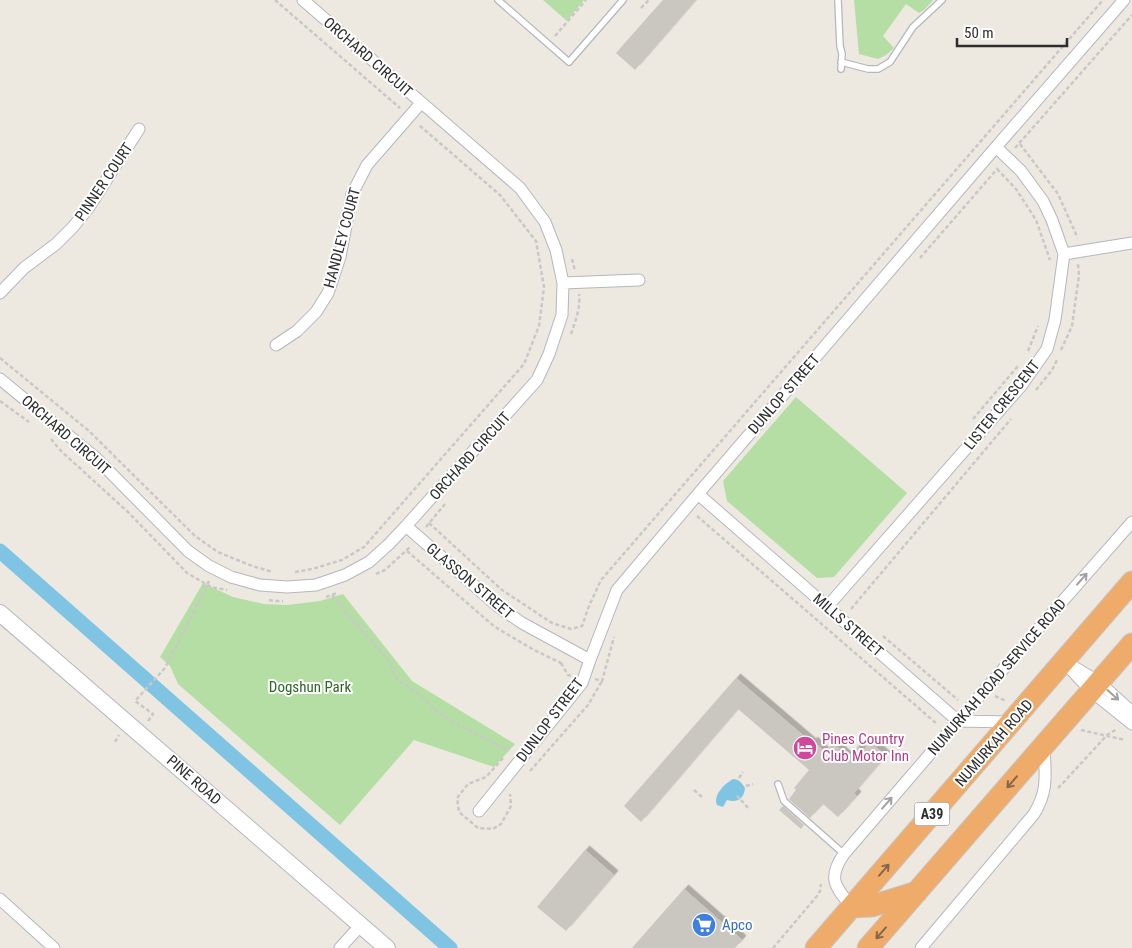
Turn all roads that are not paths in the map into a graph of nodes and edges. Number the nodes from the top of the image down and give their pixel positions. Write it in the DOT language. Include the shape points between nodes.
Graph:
graph roads {
  1 [pos="302,0"];
  2 [pos="498,0"];
  3 [pos="623,0"];
  4 [pos="838,0"];
  5 [pos="942,0"];
  6 [pos="1124,0"];
  7 [pos="421,103"];
  8 [pos="139,129"];
  9 [pos="996,147"];
  10 [pos="1132,243"];
  11 [pos="1064,254"];
  12 [pos="639,280"];
  13 [pos="563,283"];
  14 [pos="0,293"];
  15 [pos="276,345"];
  16 [pos="0,379"];
  17 [pos="698,494"];
  18 [pos="1132,522"];
  19 [pos="406,526"];
  20 [pos="1132,582"];
  21 [pos="827,607"];
  22 [pos="0,613"];
  23 [pos="1131,646"];
  24 [pos="590,660"];
  25 [pos="1064,662"];
  26 [pos="1095,686"];
  27 [pos="1131,719"];
  28 [pos="958,721"];
  29 [pos="1012,722"];
  30 [pos="1044,745"];
  31 [pos="778,784"];
  32 [pos="479,811"];
  33 [pos="844,854"];
  34 [pos="917,892"];
  35 [pos="0,899"];
  36 [pos="852,906"];
  37 [pos="361,925"];
  38 [pos="54,948"];
  39 [pos="340,948"];
  40 [pos="387,948"];
  41 [pos="816,948"];
  42 [pos="868,948"];
  43 [pos="921,948"];
  1 -- 7 [label="street, ORCHARD CIRCUIT"];
  2 -- 3 [label="lane" via="569,62"];
  4 -- 5 [label="lane" via="841,65 868,69 878,69 890,62 913,27"];
  6 -- 9 [label="street, DUNLOP STREET"];
  7 -- 13 [label="street, ORCHARD CIRCUIT" via="520,188 544,222 556,250"];
  7 -- 15 [label="street, HANDLEY COURT" via="367,164 352,194 340,257 328,293 316,312"];
  8 -- 14 [label="street, PINNER COURT" via="73,227"];
  9 -- 11 [label="street, LISTER CRESCENT" via="1021,171 1043,201"];
  9 -- 17 [label="street, DUNLOP STREET"];
  10 -- 11 [label="street"];
  11 -- 21 [label="street, LISTER CRESCENT" via="1055,320 1047,348 1021,386"];
  12 -- 13 [label="street"];
  13 -- 19 [label="street, ORCHARD CIRCUIT" via="562,315 537,380"];
  16 -- 19 [label="street, ORCHARD CIRCUIT" via="96,458 188,551 231,577 260,585 316,585 346,575 369,562"];
  17 -- 21 [label="street, MILLS STREET"];
  17 -- 24 [label="street, DUNLOP STREET" via="617,590"];
  28 -- 18 [label="street, NUMURKAH ROAD SERVICE ROAD, one-way"];
  19 -- 24 [label="street, GLASSON STREET" via="500,608"];
  20 -- 25 [label="highway, NUMURKAH ROAD / A39"];
  21 -- 28 [label="street, MILLS STREET"];
  22 -- 37 [label="street, PINE ROAD"];
  23 -- 26 [label="highway, A39"];
  24 -- 32 [label="street, DUNLOP STREET" via="582,682"];
  25 -- 26 [label="street"];
  25 -- 29 [label="highway, NUMURKAH ROAD / A39"];
  26 -- 27 [label="street"];
  26 -- 30 [label="highway, A39"];
  28 -- 29 [label="street"];
  33 -- 28 [label="street, NUMURKAH ROAD SERVICE ROAD, one-way"];
  36 -- 29 [label="highway, NUMURKAH ROAD / A39, one-way"];
  30 -- 34 [label="highway, A39, one-way"];
  30 -- 43 [label="street" via="1045,788 1034,814"];
  31 -- 33 [label="lane" via="784,801"];
  33 -- 36 [label="street, NUMURKAH ROAD SERVICE ROAD" via="835,868 834,879 838,890"];
  34 -- 36 [label="highway" via="872,906"];
  34 -- 42 [label="highway, A39, one-way"];
  35 -- 38 [label="street"];
  36 -- 41 [label="highway, NUMURKAH ROAD / A39"];
  37 -- 39 [label="street"];
  37 -- 40 [label="street, PINE ROAD"];
}
